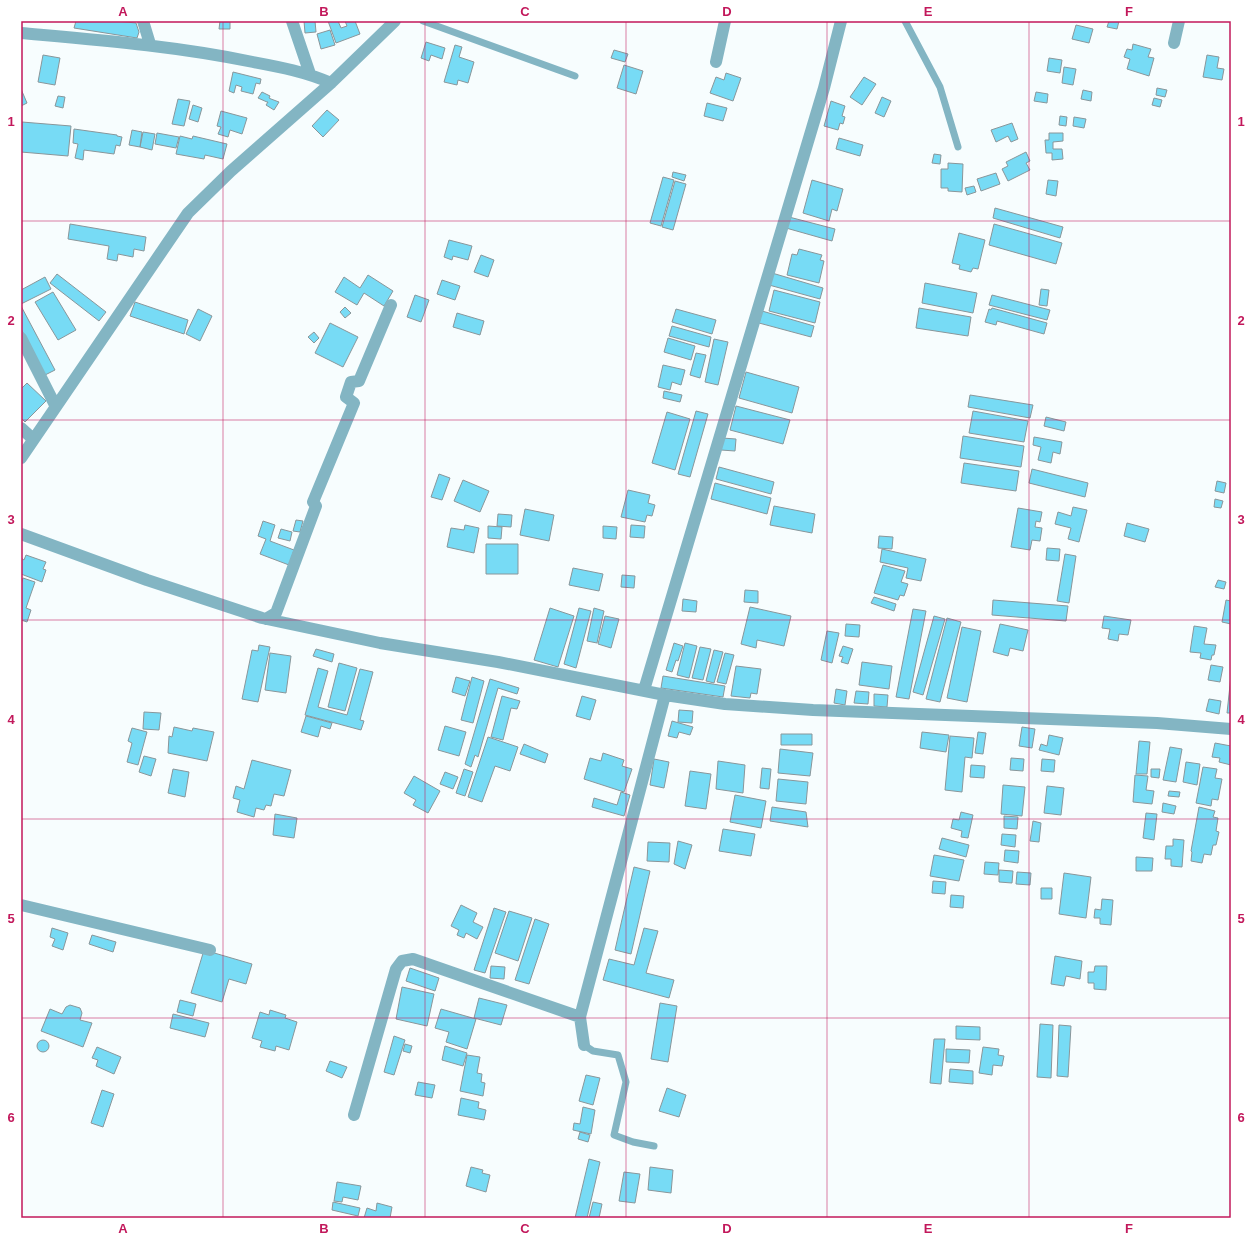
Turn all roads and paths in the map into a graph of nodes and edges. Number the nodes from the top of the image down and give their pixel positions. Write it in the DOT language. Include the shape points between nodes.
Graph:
graph roads {
  1 [pos="142,21"];
  2 [pos="292,21"];
  3 [pos="395,21"];
  4 [pos="423,21"];
  5 [pos="725,21"];
  6 [pos="841,21"];
  7 [pos="904,21"];
  8 [pos="1179,21"];
  9 [pos="21,33"];
  10 [pos="1174,43"];
  11 [pos="150,44"];
  12 [pos="716,62"];
  13 [pos="310,74"];
  14 [pos="575,76"];
  15 [pos="331,83"];
  16 [pos="958,147"];
  17 [pos="391,305"];
  18 [pos="21,338"];
  19 [pos="56,405"];
  20 [pos="21,428"];
  21 [pos="33,439"];
  22 [pos="21,458"];
  23 [pos="21,534"];
  24 [pos="266,619"];
  25 [pos="644,690"];
  26 [pos="665,695"];
  27 [pos="1231,729"];
  28 [pos="21,905"];
  29 [pos="210,950"];
  30 [pos="580,1017"];
  31 [pos="584,1044"];
  32 [pos="354,1115"];
  33 [pos="654,1146"];
  1 -- 11 [label="street"];
  2 -- 13 [label="street"];
  3 -- 15 [label="street"];
  4 -- 14 [label="lane"];
  5 -- 12 [label="street"];
  6 -- 25 [label="street" via="824,88"];
  7 -- 16 [label="lane" via="940,87"];
  8 -- 10 [label="street"];
  9 -- 11 [label="street"];
  11 -- 13 [label="street"];
  13 -- 15 [label="street"];
  15 -- 19 [label="street" via="188,213"];
  17 -- 24 [label="street" via="359,381 351,382 346,397 354,403 313,502 316,506 276,612"];
  18 -- 19 [label="street"];
  19 -- 21 [label="street"];
  20 -- 21 [label="street"];
  21 -- 22 [label="street"];
  23 -- 24 [label="street" via="147,580"];
  24 -- 25 [label="street" via="380,643"];
  25 -- 26 [label="street"];
  26 -- 27 [label="street" via="725,704 813,710 1157,723"];
  26 -- 30 [label="street"];
  28 -- 29 [label="street"];
  30 -- 31 [label="street"];
  30 -- 32 [label="street" via="413,959 402,961 396,969"];
  31 -- 33 [label="lane" via="593,1051 618,1055 626,1082 614,1135"];
}
